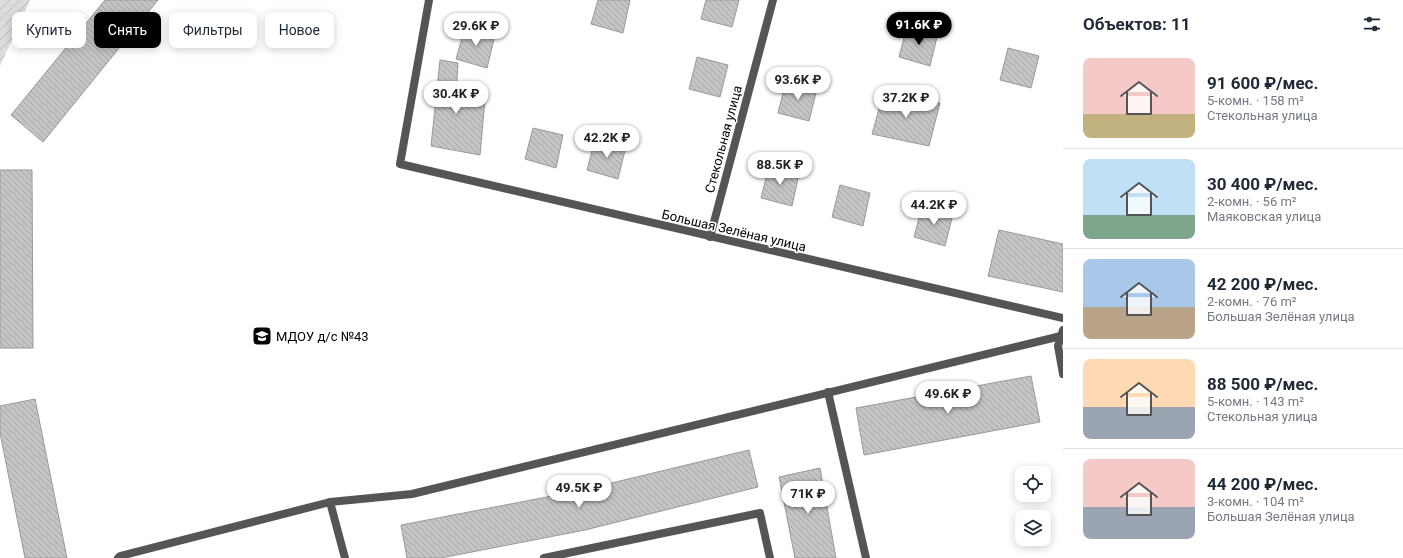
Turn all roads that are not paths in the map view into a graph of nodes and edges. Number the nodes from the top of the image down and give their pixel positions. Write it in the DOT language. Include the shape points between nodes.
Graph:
graph roads {
  1 [pos="429,0"];
  2 [pos="773,0"];
  3 [pos="710,237"];
  4 [pos="1063,318"];
  5 [pos="1062,333"];
  6 [pos="1061,345"];
  7 [pos="1063,374"];
  8 [pos="828,392"];
  9 [pos="330,502"];
  10 [pos="118,558"];
  11 [pos="345,558"];
  12 [pos="544,558"];
  13 [pos="770,558"];
  14 [pos="866,558"];
  1 -- 3 [label="street, Большая Зелёная улица" via="400,164"];
  2 -- 3 [label="street, Стекольная улица"];
  3 -- 4 [label="street, Большая Зелёная улица"];
  5 -- 6 [label="street"];
  5 -- 8 [label="street"];
  6 -- 7 [label="street"];
  8 -- 9 [label="street" via="412,494"];
  8 -- 14 [label="street"];
  9 -- 10 [label="street"];
  9 -- 11 [label="street"];
  12 -- 13 [label="street" via="760,513"];
}
